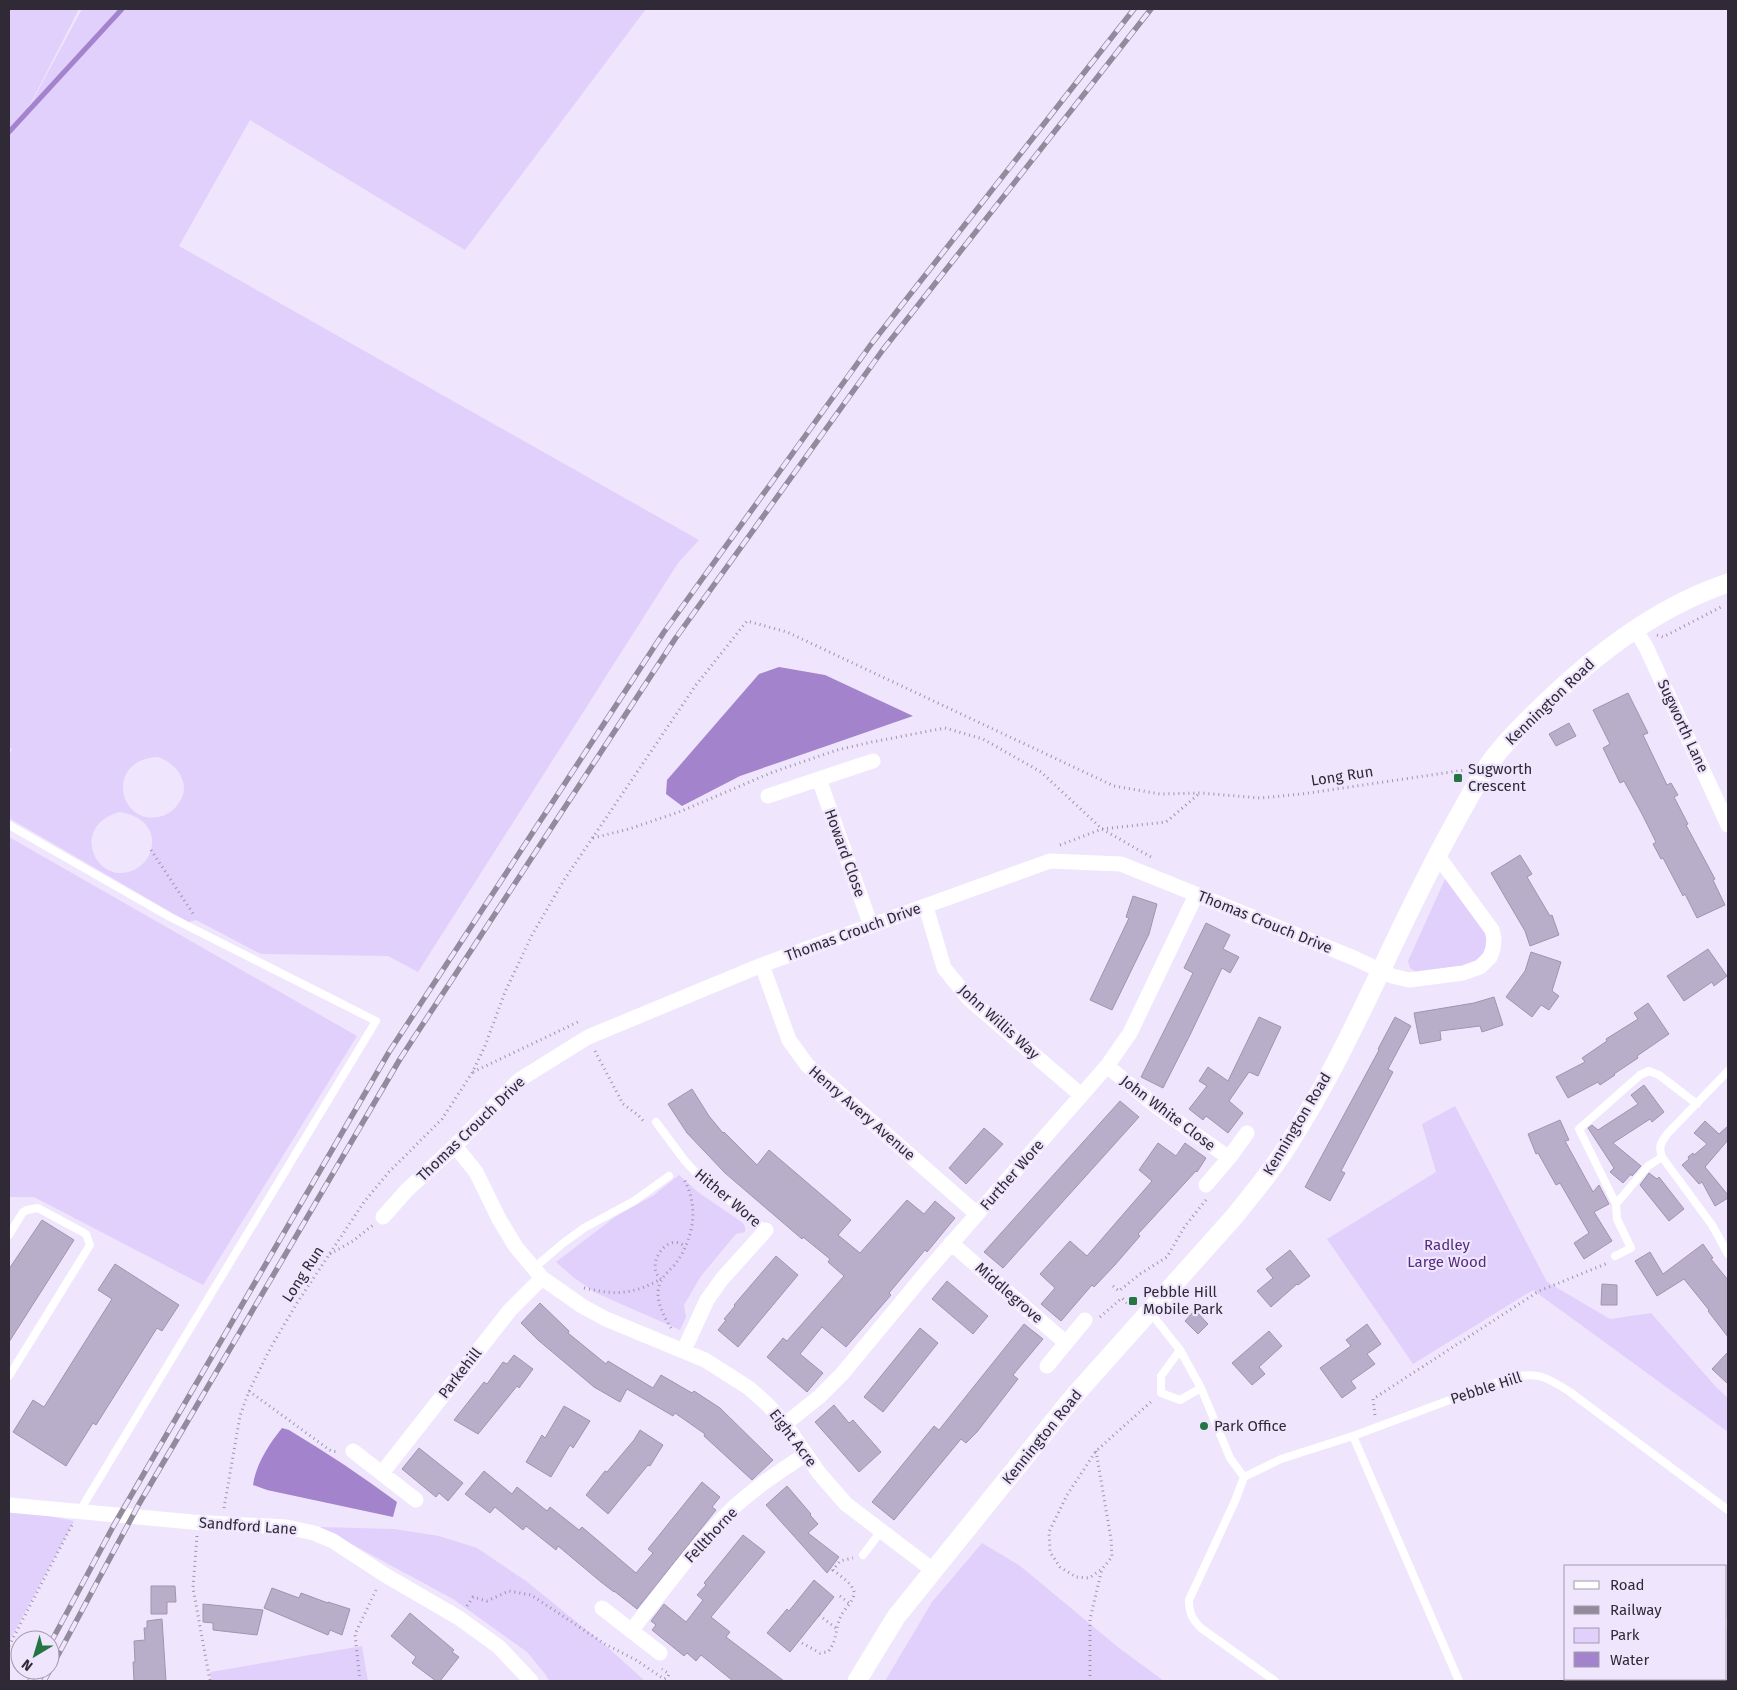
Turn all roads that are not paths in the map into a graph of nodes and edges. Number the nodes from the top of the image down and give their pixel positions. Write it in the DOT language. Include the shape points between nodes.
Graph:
graph roads {
  1 [pos="1728,583"];
  2 [pos="1635,629"];
  3 [pos="873,761"];
  4 [pos="818,779"];
  5 [pos="768,796"];
  6 [pos="1728,824"];
  7 [pos="9,825"];
  8 [pos="1437,855"];
  9 [pos="1196,895"];
  10 [pos="926,907"];
  11 [pos="871,926"];
  12 [pos="762,965"];
  13 [pos="1380,970"];
  14 [pos="1107,1066"];
  15 [pos="1728,1071"];
  16 [pos="1081,1095"];
  17 [pos="1697,1104"];
  18 [pos="656,1122"];
  19 [pos="1246,1132"];
  20 [pos="456,1146"];
  21 [pos="1662,1157"];
  22 [pos="1229,1158"];
  23 [pos="668,1176"];
  24 [pos="1206,1185"];
  25 [pos="1616,1204"];
  26 [pos="978,1214"];
  27 [pos="383,1218"];
  28 [pos="766,1230"];
  29 [pos="9,1235"];
  30 [pos="952,1243"];
  31 [pos="1728,1254"];
  32 [pos="1616,1256"];
  33 [pos="538,1273"];
  34 [pos="1149,1311"];
  35 [pos="1085,1320"];
  36 [pos="1066,1343"];
  37 [pos="684,1350"];
  38 [pos="1180,1350"];
  39 [pos="1047,1366"];
  40 [pos="9,1376"];
  41 [pos="1201,1388"];
  42 [pos="785,1424"];
  43 [pos="1353,1436"];
  44 [pos="353,1451"];
  45 [pos="806,1454"];
  46 [pos="382,1473"];
  47 [pos="1244,1477"];
  48 [pos="416,1500"];
  49 [pos="9,1505"];
  50 [pos="1728,1510"];
  51 [pos="79,1512"];
  52 [pos="881,1532"];
  53 [pos="863,1555"];
  54 [pos="934,1571"];
  55 [pos="602,1608"];
  56 [pos="631,1631"];
  57 [pos="660,1653"];
  58 [pos="531,1681"];
  59 [pos="857,1681"];
  60 [pos="1275,1681"];
  61 [pos="1458,1681"];
  1 -- 2 [label="street, Kennington Road" via="1704,591"];
  2 -- 6 [label="street, Sugworth Lane"];
  2 -- 8 [label="street, Kennington Road" via="1587,664 1505,744 1487,767"];
  3 -- 4 [label="street"];
  4 -- 5 [label="street"];
  4 -- 11 [label="street, Howard Close"];
  7 -- 51 [label="lane" via="170,917 376,1021"];
  8 -- 13 [label="street, Kennington Road"];
  8 -- 13 [label="street" via="1492,930 1494,938 1490,957 1480,967 1463,973 1409,980"];
  9 -- 10 [label="street, Thomas Crouch Drive" via="1121,864 1050,861"];
  9 -- 13 [label="street, Thomas Crouch Drive"];
  9 -- 14 [label="street, Further Wore" via="1130,1032"];
  10 -- 11 [label="street, Thomas Crouch Drive"];
  10 -- 16 [label="street, John Willis Way" via="944,968 969,999"];
  11 -- 12 [label="street, Thomas Crouch Drive"];
  12 -- 20 [label="street, Thomas Crouch Drive" via="588,1038 519,1080"];
  12 -- 26 [label="street, Henry Avery Avenue" via="789,1040 806,1065"];
  13 -- 34 [label="street, Kennington Road" via="1288,1146 1233,1218"];
  14 -- 16 [label="street, Further Wore"];
  14 -- 22 [label="street, John White Close" via="1157,1107"];
  15 -- 17 [label="lane"];
  16 -- 26 [label="street, Further Wore"];
  17 -- 21 [label="lane" via="1661,1142"];
  17 -- 25 [label="lane" via="1650,1071 1640,1075 1579,1129"];
  18 -- 28 [label="lane, Hither Wore" via="700,1177"];
  19 -- 22 [label="street, John White Close"];
  20 -- 27 [label="street, Thomas Crouch Drive" via="407,1190"];
  20 -- 33 [label="street, Eight Acre" via="476,1172 516,1247"];
  21 -- 25 [label="lane" via="1648,1166"];
  21 -- 31 [label="lane" via="1712,1225"];
  22 -- 24 [label="street, John White Close"];
  23 -- 33 [label="lane" via="634,1201 562,1244"];
  25 -- 32 [label="lane" via="1617,1219 1631,1248"];
  26 -- 30 [label="street, Further Wore"];
  28 -- 37 [label="street, Hither Wore" via="722,1279"];
  29 -- 40 [label="lane" via="23,1212 38,1208 86,1234 90,1245"];
  30 -- 36 [label="street, Middlegrove"];
  30 -- 42 [label="street, Further Wore" via="842,1374"];
  33 -- 37 [label="street, Eight Acre" via="582,1306 606,1319"];
  33 -- 46 [label="street, Parkehill"];
  34 -- 38 [label="lane"];
  34 -- 54 [label="street, Kennington Road" via="1074,1396"];
  35 -- 36 [label="street"];
  36 -- 39 [label="street"];
  37 -- 42 [label="street, Eight Acre" via="712,1363 749,1388"];
  38 -- 41 [label="lane"];
  38 -- 41 [label="lane" via="1161,1376 1161,1393 1180,1400"];
  41 -- 47 [label="lane" via="1230,1458"];
  42 -- 45 [label="street, Eight Acre"];
  43 -- 47 [label="lane, Pebble Hill" via="1281,1459"];
  43 -- 50 [label="lane, Pebble Hill" via="1509,1378 1524,1374 1539,1376 1570,1392"];
  43 -- 61 [label="lane"];
  44 -- 46 [label="street"];
  45 -- 52 [label="street, Eight Acre" via="832,1490"];
  45 -- 56 [label="street, Fellthorne" via="762,1484 728,1514 694,1550"];
  46 -- 48 [label="street"];
  47 -- 60 [label="lane" via="1192,1591 1189,1610 1201,1628"];
  49 -- 51 [label="street, Sandford Lane"];
  51 -- 58 [label="street, Sandford Lane" via="286,1527 314,1533 333,1541 459,1618 499,1647"];
  52 -- 53 [label="lane"];
  52 -- 54 [label="street, Eight Acre"];
  54 -- 59 [label="street, Kennington Road" via="896,1617"];
  55 -- 56 [label="street"];
  56 -- 57 [label="street"];
}
